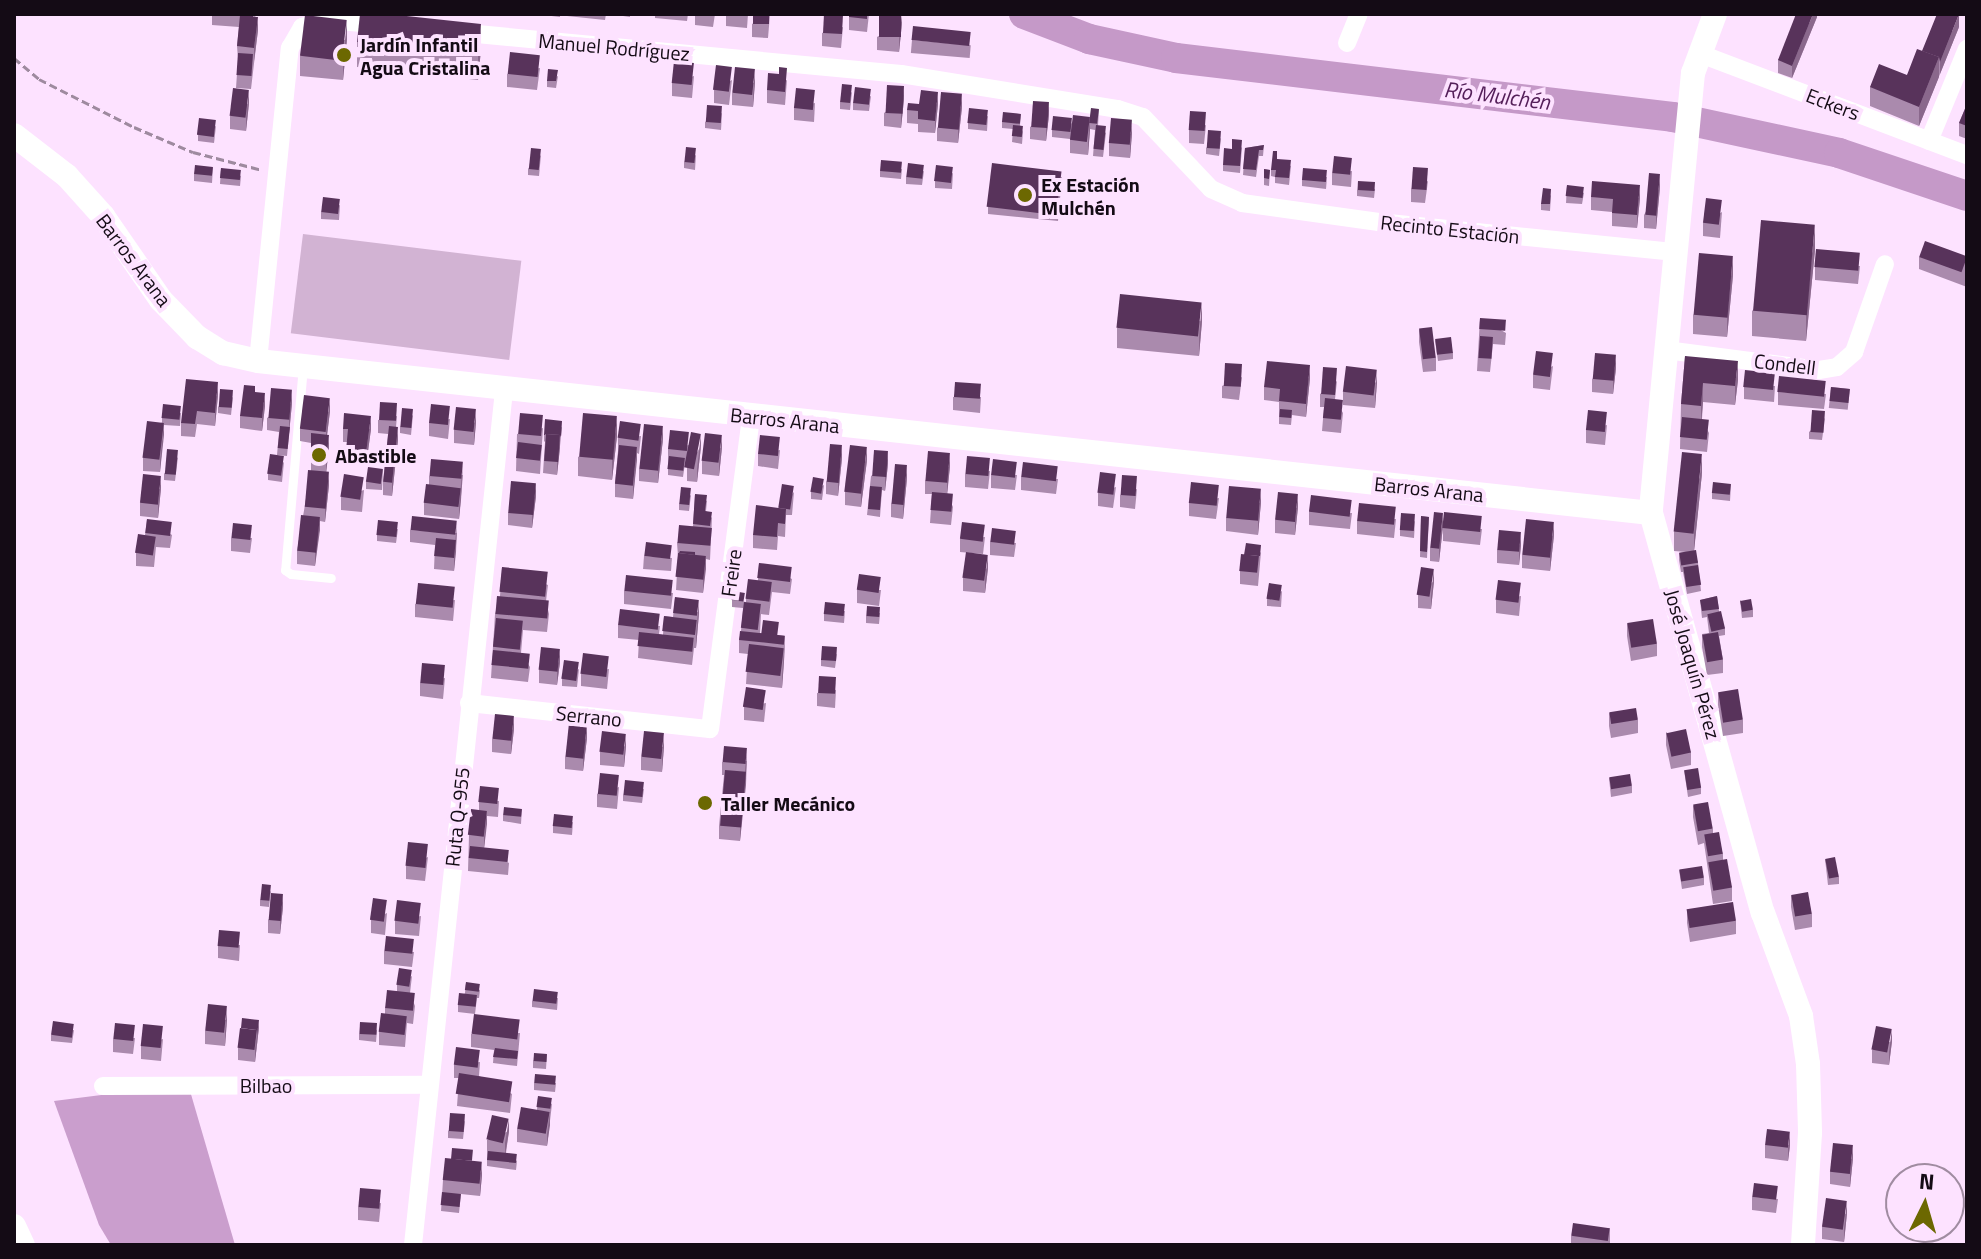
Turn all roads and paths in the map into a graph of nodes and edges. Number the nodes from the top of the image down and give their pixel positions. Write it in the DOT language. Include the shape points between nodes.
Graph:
graph roads {
  1 [pos="1359,14"];
  2 [pos="1715,14"];
  3 [pos="408,27"];
  4 [pos="440,30"];
  5 [pos="1347,43"];
  6 [pos="1967,49"];
  7 [pos="14,58"];
  8 [pos="1696,63"];
  9 [pos="14,135"];
  10 [pos="1929,141"];
  11 [pos="1967,155"];
  12 [pos="277,173"];
  13 [pos="1227,199"];
  14 [pos="1675,252"];
  15 [pos="1885,264"];
  16 [pos="1666,350"];
  17 [pos="258,361"];
  18 [pos="303,366"];
  19 [pos="504,390"];
  20 [pos="751,416"];
  21 [pos="1651,513"];
  22 [pos="331,578"];
  23 [pos="469,703"];
  24 [pos="710,729"];
  25 [pos="429,1085"];
  26 [pos="103,1086"];
  27 [pos="14,1226"];
  28 [pos="23,1245"];
  29 [pos="413,1245"];
  30 [pos="1803,1245"];
  1 -- 5 [label="street"];
  2 -- 8 [label="main road, José Joaquín Pérez"];
  3 -- 12 [label="street" via="329,20 302,27 290,48"];
  4 -- 13 [label="street, Manuel Rodríguez" via="901,74 1118,109 1143,117 1211,189"];
  6 -- 10 [label="street"];
  7 -- 12 [label="path" via="39,79 134,127 193,152"];
  8 -- 10 [label="street, Eckers"];
  8 -- 14 [label="main road, José Joaquín Pérez"];
  9 -- 17 [label="main road, Barros Arana" via="67,176 103,216 161,300 197,337 223,353"];
  10 -- 11 [label="street, Eckers"];
  12 -- 17 [label="street"];
  13 -- 14 [label="street, Recinto Estación" via="1379,222"];
  14 -- 16 [label="main road, José Joaquín Pérez"];
  15 -- 16 [label="street, Condell" via="1854,352 1837,367 1819,370"];
  16 -- 21 [label="main road, José Joaquín Pérez"];
  17 -- 18 [label="main road, Barros Arana"];
  18 -- 19 [label="main road, Barros Arana"];
  18 -- 22 [label="lane" via="285,570"];
  19 -- 20 [label="main road, Barros Arana"];
  19 -- 23 [label="street, Ruta Q-955"];
  20 -- 21 [label="main road, Barros Arana"];
  20 -- 24 [label="street, Freire"];
  21 -- 30 [label="main road, José Joaquín Pérez" via="1763,913 1801,1016 1810,1133"];
  23 -- 24 [label="street, Serrano"];
  23 -- 25 [label="street, Ruta Q-955"];
  25 -- 26 [label="street, Bilbao"];
  25 -- 29 [label="street, Ruta Q-955"];
  27 -- 28 [label="main road"];
}
